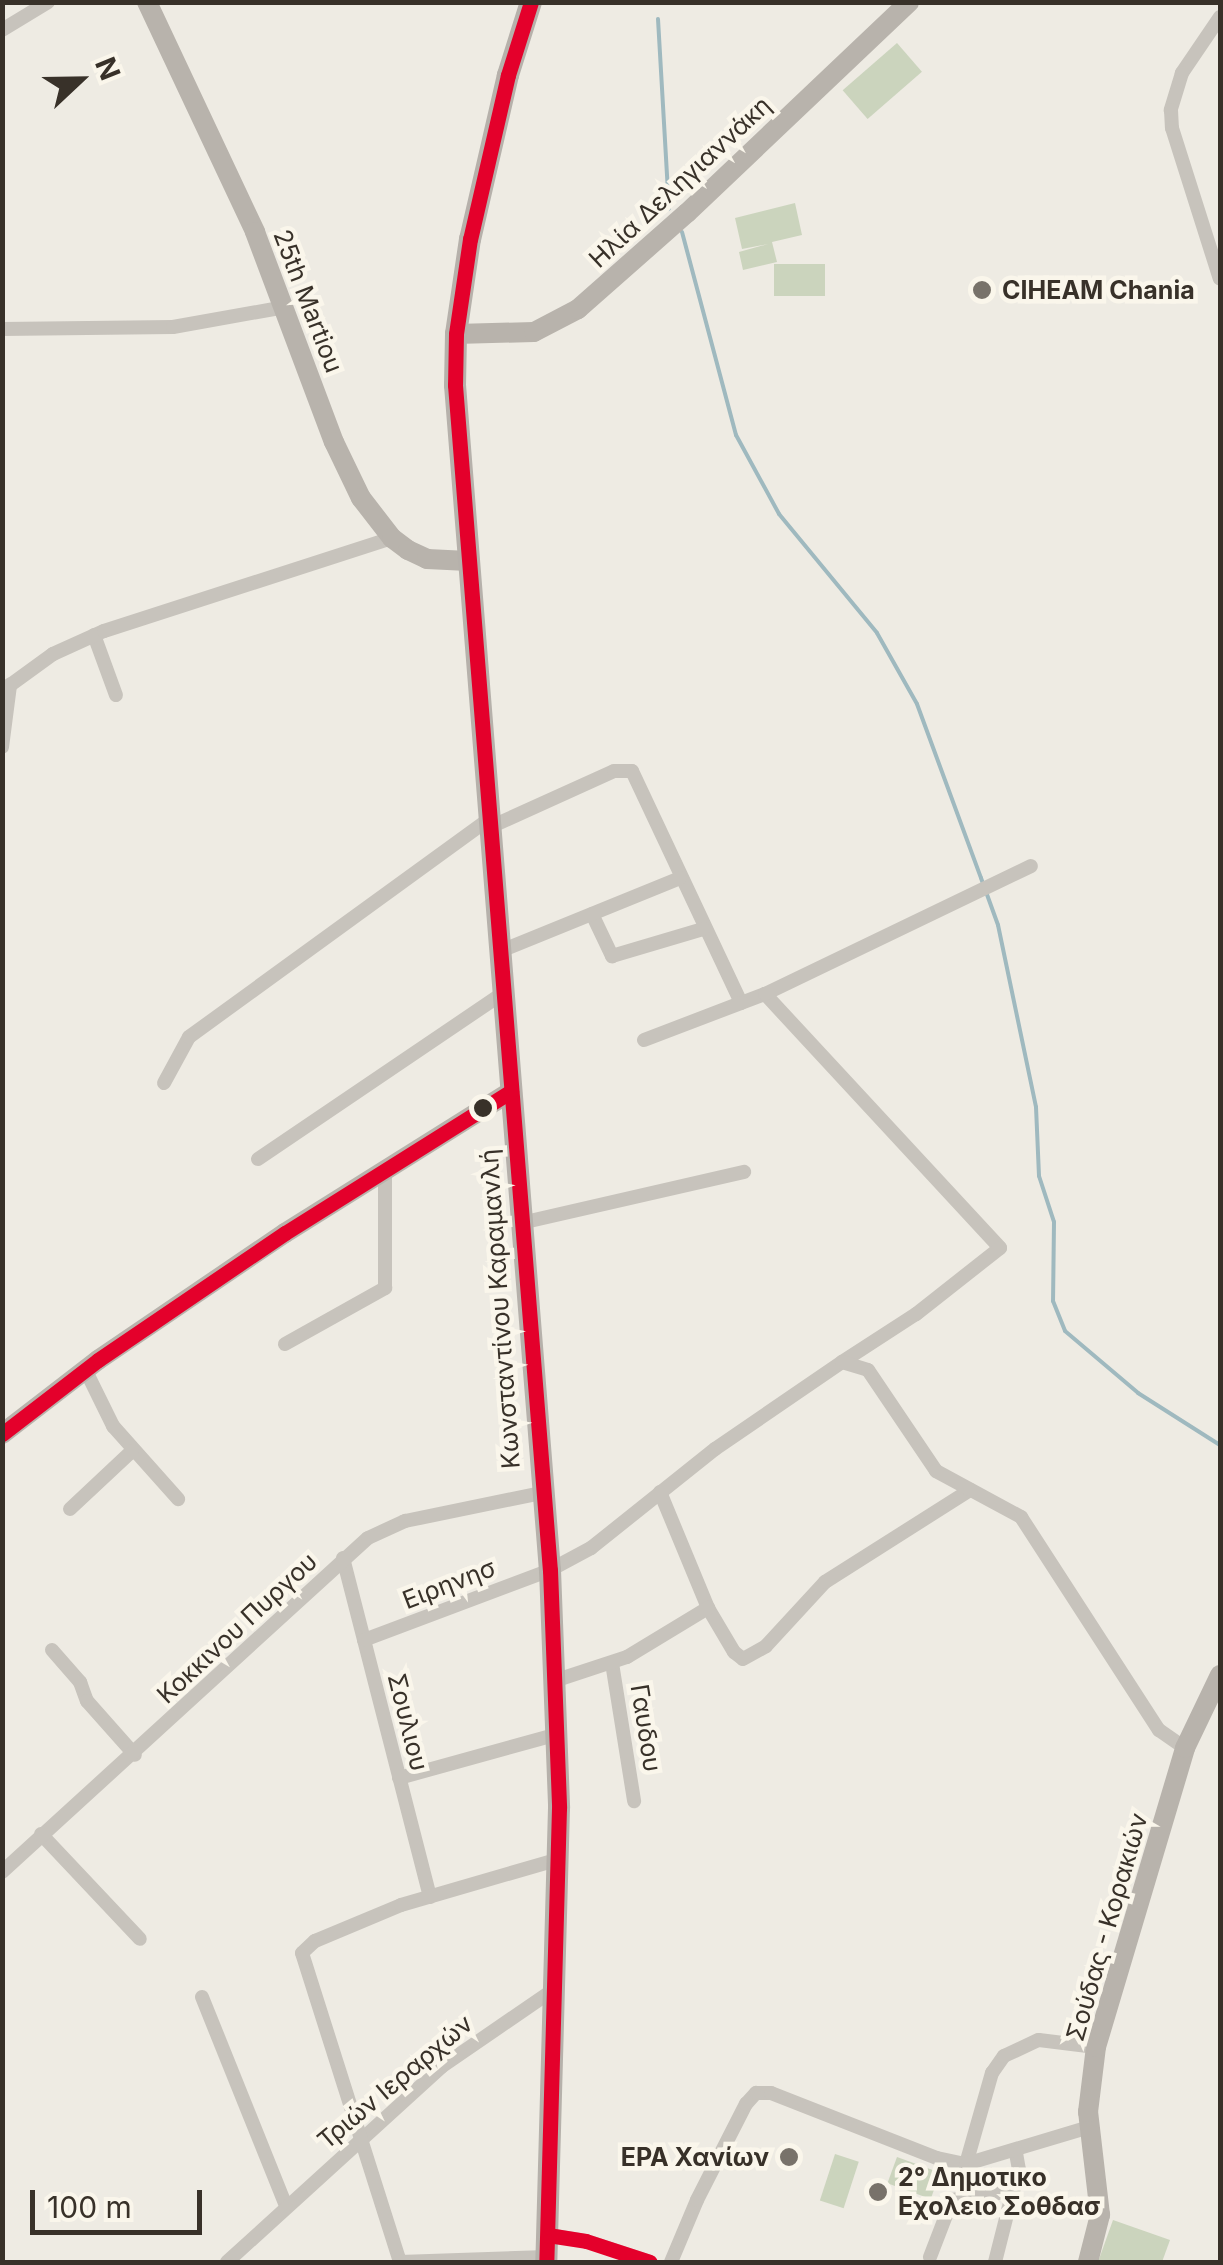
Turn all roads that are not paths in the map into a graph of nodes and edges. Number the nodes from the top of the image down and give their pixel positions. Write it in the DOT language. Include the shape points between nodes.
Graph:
graph roads {
  1 [pos="48,2"];
  2 [pos="147,2"];
  3 [pos="531,2"];
  4 [pos="909,2"];
  5 [pos="1220,17"];
  6 [pos="2,30"];
  7 [pos="1220,279"];
  8 [pos="284,307"];
  9 [pos="2,329"];
  10 [pos="456,334"];
  11 [pos="392,538"];
  12 [pos="468,561"];
  13 [pos="94,636"];
  14 [pos="6,688"];
  15 [pos="116,695"];
  16 [pos="2,746"];
  17 [pos="488,824"];
  18 [pos="1031,866"];
  19 [pos="680,878"];
  20 [pos="592,914"];
  21 [pos="704,929"];
  22 [pos="498,952"];
  23 [pos="502,994"];
  24 [pos="765,994"];
  25 [pos="741,1002"];
  26 [pos="644,1040"];
  27 [pos="164,1083"];
  28 [pos="510,1091"];
  29 [pos="258,1159"];
  30 [pos="385,1170"];
  31 [pos="744,1172"];
  32 [pos="521,1223"];
  33 [pos="285,1344"];
  34 [pos="842,1362"];
  35 [pos="85,1369"];
  36 [pos="2,1434"];
  37 [pos="132,1451"];
  38 [pos="970,1490"];
  39 [pos="542,1492"];
  40 [pos="660,1492"];
  41 [pos="178,1499"];
  42 [pos="70,1509"];
  43 [pos="343,1558"];
  44 [pos="550,1570"];
  45 [pos="708,1608"];
  46 [pos="364,1640"];
  47 [pos="52,1650"];
  48 [pos="612,1662"];
  49 [pos="1220,1674"];
  50 [pos="554,1681"];
  51 [pos="558,1734"];
  52 [pos="1185,1748"];
  53 [pos="135,1754"];
  54 [pos="399,1778"];
  55 [pos="634,1801"];
  56 [pos="41,1834"];
  57 [pos="558,1859"];
  58 [pos="2,1872"];
  59 [pos="430,1897"];
  60 [pos="140,1939"];
  61 [pos="556,1988"];
  62 [pos="202,1997"];
  63 [pos="1096,2048"];
  64 [pos="1089,2127"];
  65 [pos="359,2138"];
  66 [pos="1016,2153"];
  67 [pos="966,2164"];
  68 [pos="1013,2192"];
  69 [pos="286,2206"];
  70 [pos="547,2251"];
  71 [pos="930,2257"];
  72 [pos="227,2262"];
  73 [pos="400,2262"];
  74 [pos="650,2262"];
  75 [pos="671,2262"];
  76 [pos="995,2262"];
  77 [pos="1088,2262"];
  1 -- 6 [label="street"];
  2 -- 8 [label="main road, 25th Martiou" via="256,232"];
  3 -- 10 [label="main road, Κωνσταντίνου Καραμανλή" via="486,162"];
  4 -- 10 [label="main road, Ηλία Δεληγιαννάκη" via="578,310 534,332"];
  5 -- 7 [label="street" via="1182,74 1171,110"];
  8 -- 9 [label="street" via="173,326"];
  8 -- 11 [label="main road, 25th Martiou" via="334,442"];
  10 -- 12 [label="main road, Κωνσταντίνου Καραμανλή"];
  11 -- 12 [label="main road, 25th Martiou" via="417,556"];
  11 -- 13 [label="street"];
  12 -- 17 [label="main road, Κωνσταντίνου Καραμανλή"];
  13 -- 14 [label="street" via="53,654"];
  13 -- 15 [label="street"];
  14 -- 16 [label="street"];
  17 -- 19 [label="street" via="627,770 640,782"];
  17 -- 22 [label="main road, Κωνσταντίνου Καραμανλή"];
  17 -- 27 [label="street" via="189,1037"];
  18 -- 24 [label="street"];
  19 -- 20 [label="street"];
  19 -- 21 [label="street"];
  20 -- 21 [label="street" via="612,956"];
  20 -- 22 [label="street"];
  21 -- 25 [label="street"];
  22 -- 23 [label="main road, Κωνσταντίνου Καραμανλή"];
  23 -- 28 [label="main road, Κωνσταντίνου Καραμανλή"];
  23 -- 29 [label="street"];
  24 -- 25 [label="street"];
  24 -- 34 [label="street, Ειρηνησ" via="1000,1248"];
  25 -- 26 [label="street"];
  28 -- 30 [label="main road"];
  28 -- 32 [label="main road, Κωνσταντίνου Καραμανλή"];
  30 -- 33 [label="street" via="385,1288"];
  30 -- 35 [label="main road"];
  31 -- 32 [label="street"];
  32 -- 39 [label="main road, Κωνσταντίνου Καραμανλή"];
  34 -- 38 [label="street" via="868,1370 936,1471"];
  34 -- 40 [label="street, Ειρηνησ"];
  35 -- 36 [label="main road"];
  35 -- 37 [label="street"];
  37 -- 41 [label="street"];
  37 -- 42 [label="street"];
  38 -- 45 [label="street" via="824,1582 751,1657 734,1652"];
  38 -- 52 [label="street" via="1021,1517 1159,1730"];
  39 -- 43 [label="street, Κοκκινου Πυργου" via="405,1521"];
  39 -- 44 [label="main road, Κωνσταντίνου Καραμανλή"];
  40 -- 44 [label="street, Ειρηνησ" via="591,1548"];
  40 -- 45 [label="street"];
  43 -- 46 [label="street, Σουλιου"];
  43 -- 53 [label="street, Κοκκινου Πυργου"];
  44 -- 46 [label="street, Ειρηνησ"];
  44 -- 50 [label="main road, Κωνσταντίνου Καραμανλή"];
  45 -- 48 [label="street"];
  46 -- 54 [label="street, Σουλιου"];
  47 -- 53 [label="street"];
  48 -- 50 [label="street"];
  48 -- 55 [label="street, Γαυδου"];
  49 -- 52 [label="main road, Σούδας - Κορακιών"];
  50 -- 51 [label="main road, Κωνσταντίνου Καραμανλή"];
  51 -- 54 [label="street"];
  51 -- 57 [label="main road, Κωνσταντίνου Καραμανλή"];
  52 -- 63 [label="main road, Σούδας - Κορακιών"];
  53 -- 56 [label="street, Κοκκινου Πυργου"];
  54 -- 59 [label="street, Σουλιου"];
  56 -- 58 [label="street, Κοκκινου Πυργου"];
  56 -- 60 [label="street"];
  57 -- 59 [label="street"];
  57 -- 61 [label="main road, Κωνσταντίνου Καραμανλή"];
  59 -- 65 [label="street" via="314,1941 302,1953"];
  61 -- 65 [label="street, Τριών Ιεραρχών" via="459,2052"];
  61 -- 70 [label="main road, Κωνσταντίνου Καραμανλή"];
  62 -- 69 [label="street"];
  63 -- 64 [label="main road, Σούδας - Κορακιών"];
  63 -- 67 [label="street" via="1040,2040 1004,2056 992,2074"];
  64 -- 66 [label="street"];
  64 -- 77 [label="main road, Σούδας - Κορακιών" via="1100,2215"];
  65 -- 69 [label="street, Τριών Ιεραρχών"];
  65 -- 73 [label="street"];
  66 -- 67 [label="street"];
  66 -- 68 [label="street"];
  67 -- 75 [label="street" via="756,2093 696,2200"];
  68 -- 71 [label="street" via="952,2200"];
  68 -- 76 [label="street"];
  69 -- 72 [label="street, Τριών Ιεραρχών"];
  70 -- 73 [label="street"];
  70 -- 74 [label="street" via="586,2242"];
}
